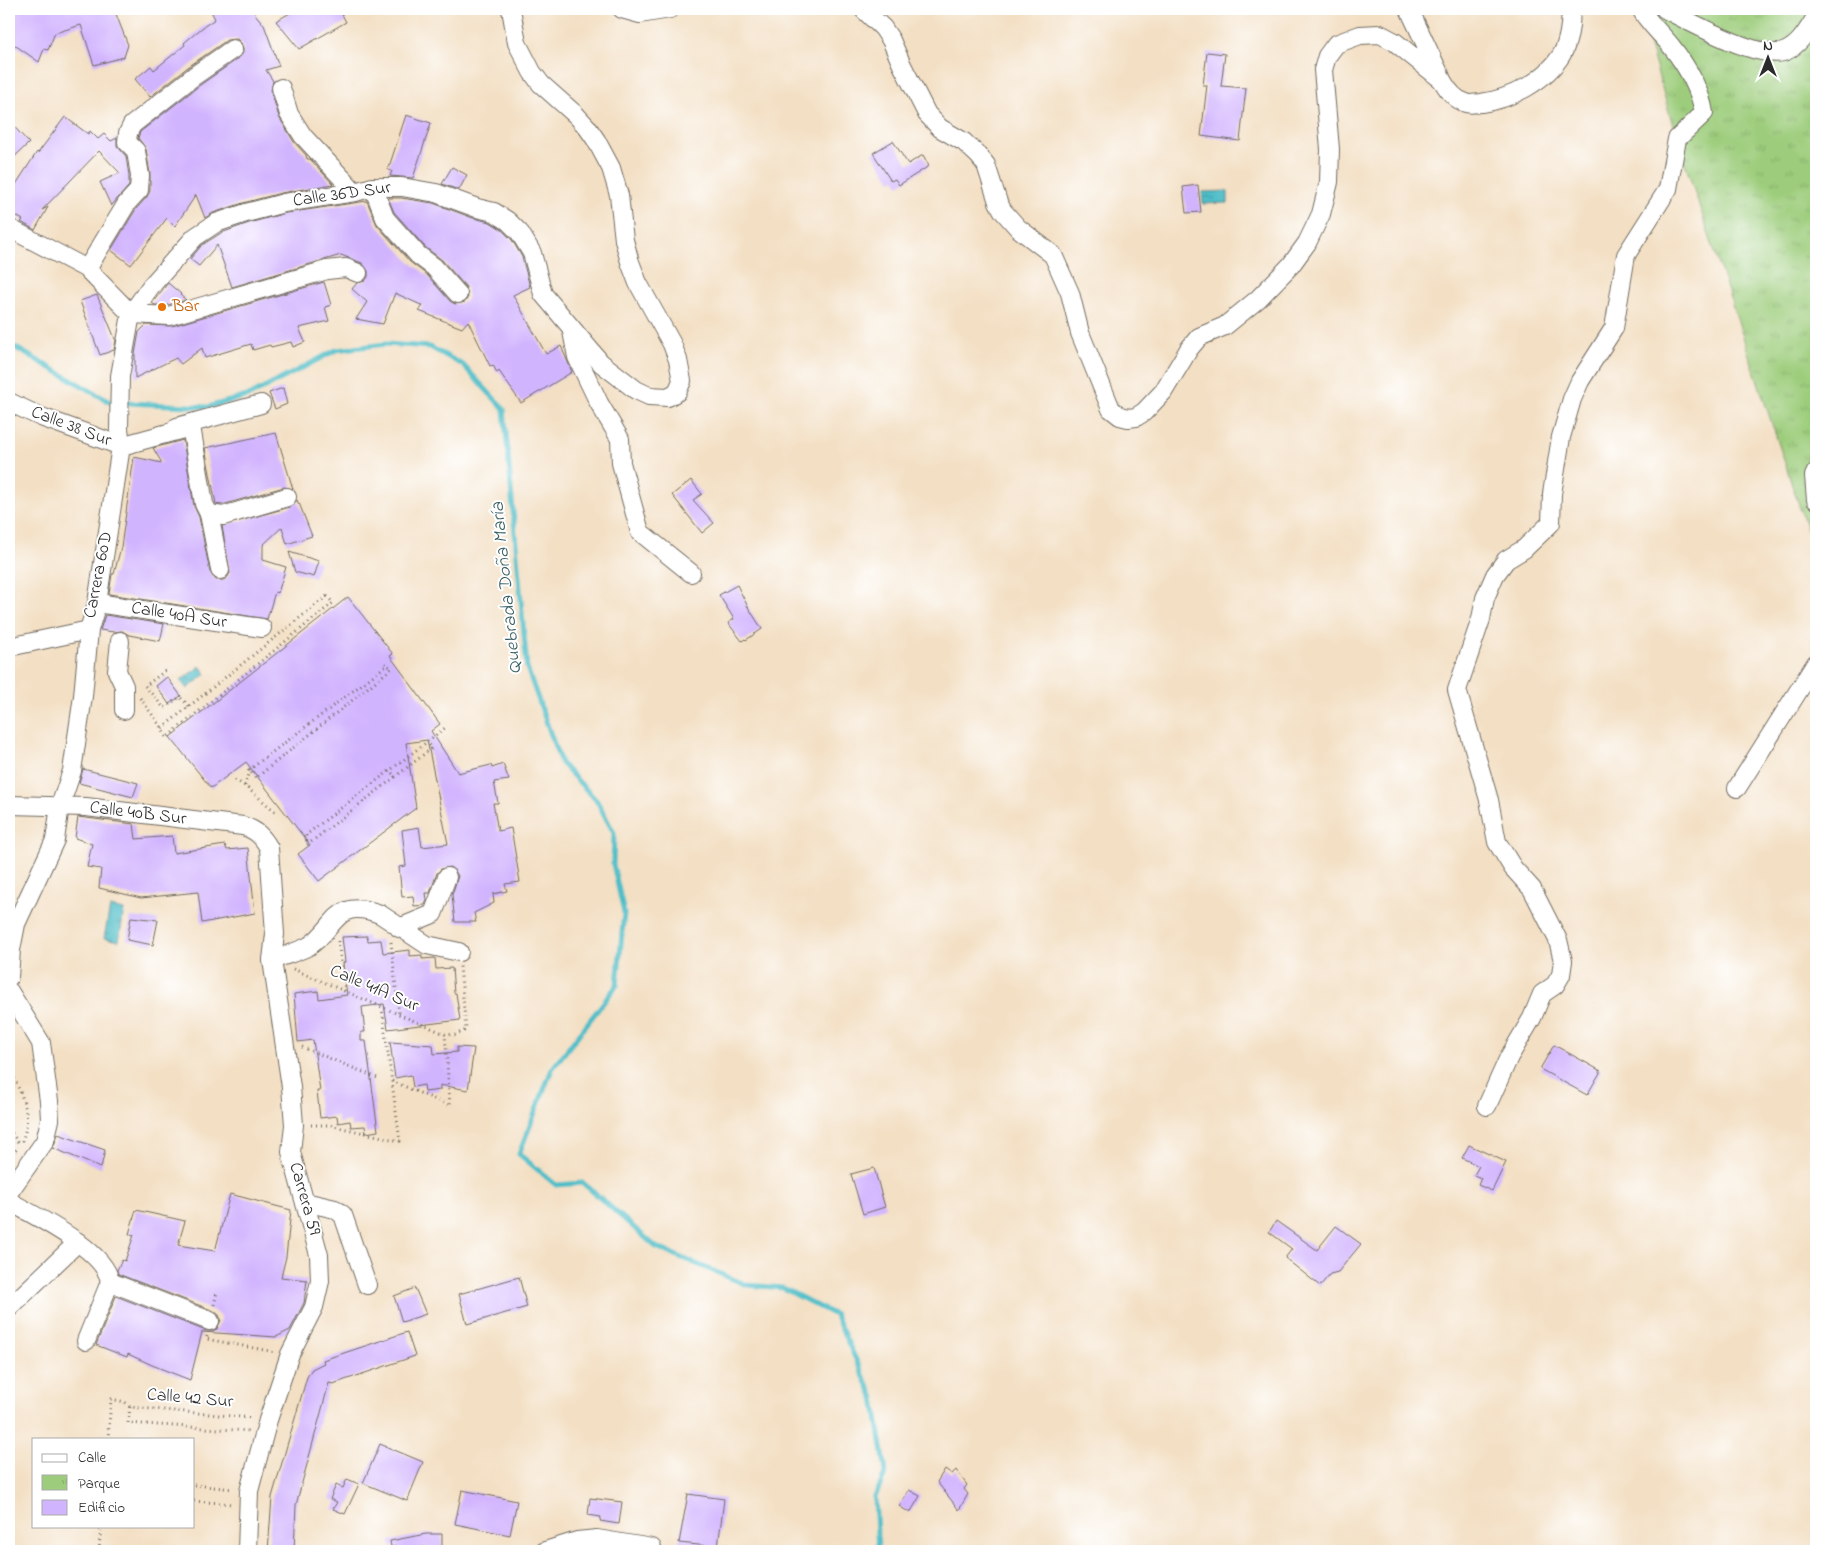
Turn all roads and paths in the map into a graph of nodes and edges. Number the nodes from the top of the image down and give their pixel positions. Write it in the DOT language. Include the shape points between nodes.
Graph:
graph roads {
  1 [pos="511,9"];
  2 [pos="622,9"];
  3 [pos="670,9"];
  4 [pos="863,9"];
  5 [pos="1409,9"];
  6 [pos="1570,9"];
  7 [pos="1641,9"];
  8 [pos="1665,9"];
  9 [pos="1816,17"];
  10 [pos="233,49"];
  11 [pos="1442,80"];
  12 [pos="281,88"];
  13 [pos="373,187"];
  14 [pos="355,192"];
  15 [pos="9,228"];
  16 [pos="87,269"];
  17 [pos="358,273"];
  18 [pos="458,294"];
  19 [pos="131,314"];
  20 [pos="572,330"];
  21 [pos="9,402"];
  22 [pos="261,404"];
  23 [pos="121,439"];
  24 [pos="1816,472"];
  25 [pos="286,497"];
  26 [pos="1816,500"];
  27 [pos="209,514"];
  28 [pos="220,570"];
  29 [pos="691,573"];
  30 [pos="97,603"];
  31 [pos="262,628"];
  32 [pos="89,630"];
  33 [pos="120,641"];
  34 [pos="9,647"];
  35 [pos="384,661"];
  36 [pos="1816,663"];
  37 [pos="387,665"];
  38 [pos="165,671"];
  39 [pos="124,703"];
  40 [pos="190,706"];
  41 [pos="443,726"];
  42 [pos="162,728"];
  43 [pos="427,742"];
  44 [pos="249,770"];
  45 [pos="392,772"];
  46 [pos="395,777"];
  47 [pos="235,780"];
  48 [pos="245,786"];
  49 [pos="1737,788"];
  50 [pos="9,805"];
  51 [pos="60,806"];
  52 [pos="277,813"];
  53 [pos="263,838"];
  54 [pos="446,877"];
  55 [pos="335,918"];
  56 [pos="399,928"];
  57 [pos="459,952"];
  58 [pos="272,960"];
  59 [pos="9,977"];
  60 [pos="9,991"];
  61 [pos="345,992"];
  62 [pos="382,1008"];
  63 [pos="399,1016"];
  64 [pos="446,1034"];
  65 [pos="284,1040"];
  66 [pos="9,1064"];
  67 [pos="380,1080"];
  68 [pos="392,1081"];
  69 [pos="1487,1106"];
  70 [pos="294,1125"];
  71 [pos="9,1129"];
  72 [pos="9,1139"];
  73 [pos="9,1146"];
  74 [pos="20,1146"];
  75 [pos="9,1158"];
  76 [pos="9,1192"];
  77 [pos="9,1201"];
  78 [pos="305,1202"];
  79 [pos="78,1242"];
  80 [pos="110,1282"];
  81 [pos="367,1285"];
  82 [pos="9,1308"];
  83 [pos="210,1321"];
  84 [pos="206,1339"];
  85 [pos="86,1341"];
  86 [pos="290,1354"];
  87 [pos="130,1407"];
  88 [pos="268,1420"];
  89 [pos="250,1431"];
  90 [pos="108,1438"];
  91 [pos="195,1485"];
  92 [pos="249,1491"];
  93 [pos="195,1502"];
  94 [pos="234,1505"];
  95 [pos="102,1528"];
  96 [pos="652,1548"];
  97 [pos="99,1551"];
  98 [pos="247,1551"];
  99 [pos="545,1551"];
  1 -- 20 [label="street" via="517,43 532,72 587,127 611,168 630,262 672,344 682,375 680,387 668,397 648,396 636,390 600,363"];
  2 -- 3 [label="street" via="640,14"];
  4 -- 11 [label="street" via="891,40 927,114 940,128 964,142 979,156 986,165 1003,211 1018,228 1052,255 1070,293 1080,333 1111,409 1128,418 1144,412 1163,392 1199,337 1225,326 1252,304 1273,285 1307,243 1321,214 1329,182 1330,149 1323,70 1331,50 1360,34 1380,34 1395,42"];
  5 -- 11 [label="street"];
  6 -- 11 [label="street" via="1563,52 1552,66 1522,90 1497,100 1468,104 1447,89"];
  7 -- 69 [label="street" via="1691,77 1702,98 1704,112 1677,139 1668,189 1626,254 1614,328 1572,399 1552,494 1551,523 1524,549 1506,560 1495,575 1456,690 1489,800 1497,842 1532,889 1558,940 1563,960 1561,975 1555,985 1542,994"];
  8 -- 9 [label="street" via="1705,31 1772,53 1796,44"];
  10 -- 16 [label="street" via="132,125 127,142 136,151 139,190 127,203"];
  12 -- 14 [label="street" via="289,114 303,136"];
  13 -- 14 [label="street, Calle 36D Sur"];
  13 -- 18 [label="street" via="385,218"];
  13 -- 20 [label="street, Calle 36D Sur" via="402,187 436,193 494,212 508,221 532,253 543,294"];
  14 -- 19 [label="street, Calle 36D Sur" via="284,203 216,222 195,237 151,286"];
  15 -- 16 [label="street"];
  16 -- 19 [label="street"];
  17 -- 19 [label="street" via="346,268 327,270 169,316"];
  19 -- 23 [label="street, Carrera 60D" via="120,376"];
  20 -- 29 [label="street" via="577,357 620,439 621,463 640,532"];
  21 -- 23 [label="street, Calle 38 Sur" via="41,417"];
  22 -- 23 [label="street"];
  23 -- 27 [label="street, Calle 38 Sur" via="183,429 192,432 204,504"];
  23 -- 30 [label="street, Carrera 60D"];
  24 -- 26 [label="street"];
  25 -- 27 [label="street" via="223,516"];
  27 -- 28 [label="street"];
  30 -- 31 [label="street, Calle 40A Sur"];
  30 -- 32 [label="street, Carrera 60D"];
  32 -- 34 [label="street"];
  32 -- 51 [label="street, Carrera 60D" via="72,772"];
  33 -- 39 [label="street" via="117,671 124,686"];
  35 -- 37 [label="path"];
  36 -- 49 [label="street"];
  37 -- 44 [label="path"];
  37 -- 44 [label="path" via="392,668 256,778"];
  38 -- 40 [label="path" via="145,686 164,708 180,698"];
  39 -- 42 [label="path" via="134,688"];
  40 -- 42 [label="path"];
  40 -- 42 [label="path" via="327,596 333,603 166,738"];
  41 -- 43 [label="path" via="445,728"];
  43 -- 46 [label="path" via="432,748"];
  43 -- 46 [label="path" via="306,835 307,845"];
  44 -- 48 [label="path"];
  45 -- 46 [label="path"];
  47 -- 48 [label="path"];
  48 -- 52 [label="path"];
  50 -- 51 [label="street, Calle 40B Sur"];
  51 -- 53 [label="street, Calle 40B Sur" via="243,826 254,829"];
  51 -- 59 [label="street, Carrera 60D" via="55,840 16,924"];
  53 -- 58 [label="street, Carrera 59" via="269,848 274,900"];
  54 -- 56 [label="street" via="433,914"];
  55 -- 56 [label="street" via="347,911 362,910 380,914"];
  55 -- 58 [label="street" via="308,946"];
  55 -- 61 [label="path"];
  56 -- 57 [label="street" via="427,945"];
  56 -- 63 [label="path" via="392,931 391,936"];
  57 -- 64 [label="path" via="466,1030"];
  58 -- 61 [label="path, Calle 41A Sur"];
  58 -- 65 [label="street, Carrera 59"];
  60 -- 76 [label="street" via="41,1043 50,1120 45,1141"];
  61 -- 62 [label="path, Calle 41A Sur"];
  62 -- 63 [label="path, Calle 41A Sur"];
  62 -- 68 [label="path"];
  63 -- 64 [label="path, Calle 41A Sur"];
  64 -- 68 [label="path" via="450,1106"];
  65 -- 67 [label="path"];
  65 -- 70 [label="street, Carrera 59"];
  66 -- 74 [label="path" via="26,1108 26,1133"];
  68 -- 70 [label="path" via="400,1141 329,1125"];
  70 -- 78 [label="street, Carrera 59" via="291,1152"];
  71 -- 74 [label="path"];
  72 -- 73 [label="path" via="13,1145"];
  74 -- 75 [label="path"];
  77 -- 79 [label="street"];
  78 -- 81 [label="street" via="334,1209 344,1215"];
  78 -- 86 [label="street, Carrera 59" via="319,1254 320,1280 314,1307"];
  79 -- 80 [label="street" via="98,1259 109,1273"];
  79 -- 82 [label="street"];
  80 -- 83 [label="street"];
  80 -- 85 [label="street"];
  84 -- 86 [label="path"];
  86 -- 88 [label="street, Carrera 59"];
  87 -- 88 [label="path, Calle 42 Sur"];
  87 -- 89 [label="path, Calle 42 Sur" via="128,1423"];
  87 -- 90 [label="path, Calle 42 Sur" via="125,1402 111,1400"];
  88 -- 92 [label="street, Carrera 59"];
  91 -- 92 [label="path"];
  92 -- 98 [label="street, Carrera 59"];
  93 -- 94 [label="path"];
  95 -- 97 [label="path"];
  96 -- 99 [label="street" via="597,1539 577,1541"];
}
